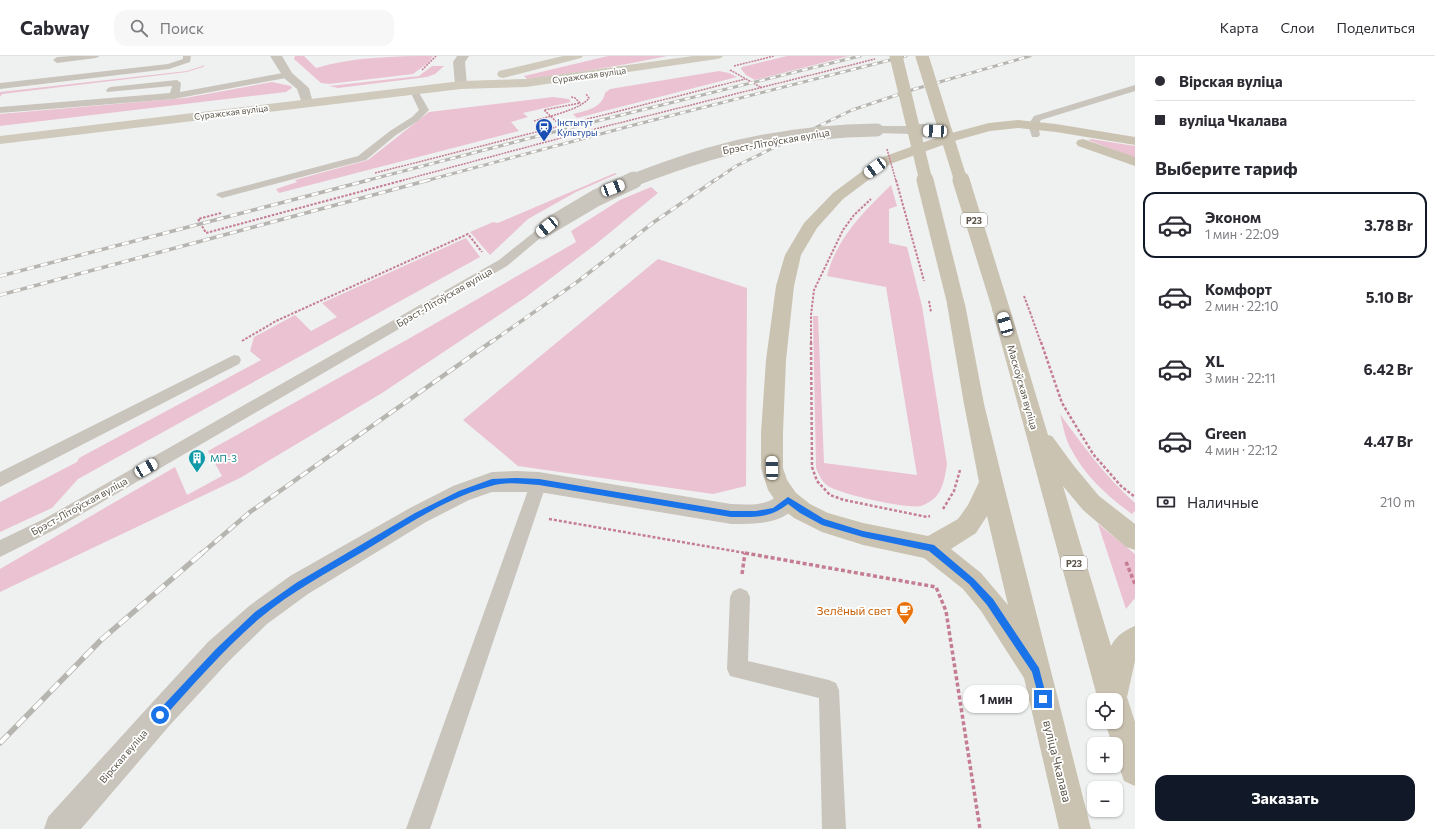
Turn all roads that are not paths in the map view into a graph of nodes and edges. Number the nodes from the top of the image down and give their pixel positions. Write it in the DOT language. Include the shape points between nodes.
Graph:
graph roads {
  1 [pos="187,56"];
  2 [pos="276,56"];
  3 [pos="463,56"];
  4 [pos="577,56"];
  5 [pos="717,56"];
  6 [pos="896,56"];
  7 [pos="922,56"];
  8 [pos="57,60"];
  9 [pos="99,63"];
  10 [pos="288,75"];
  11 [pos="461,85"];
  12 [pos="0,86"];
  13 [pos="1135,88"];
  14 [pos="414,91"];
  15 [pos="99,92"];
  16 [pos="76,94"];
  17 [pos="174,96"];
  18 [pos="307,103"];
  19 [pos="0,110"];
  20 [pos="913,130"];
  21 [pos="1034,130"];
  22 [pos="946,132"];
  23 [pos="0,140"];
  24 [pos="1135,141"];
  25 [pos="1110,152"];
  26 [pos="1135,162"];
  27 [pos="1135,167"];
  28 [pos="222,195"];
  29 [pos="547,227"];
  30 [pos="234,360"];
  31 [pos="1035,430"];
  32 [pos="0,480"];
  33 [pos="539,482"];
  34 [pos="991,482"];
  35 [pos="788,500"];
  36 [pos="1135,539"];
  37 [pos="931,548"];
  38 [pos="0,549"];
  39 [pos="740,597"];
  40 [pos="1135,639"];
  41 [pos="1036,670"];
  42 [pos="1112,693"];
  43 [pos="1115,693"];
  44 [pos="1123,729"];
  45 [pos="1135,770"];
  46 [pos="60,829"];
  47 [pos="418,829"];
  48 [pos="834,829"];
  49 [pos="1075,829"];
  1 -- 9 [label="lane" via="187,60 169,66"];
  2 -- 10 [label="street"];
  3 -- 11 [label="street" via="459,62"];
  4 -- 11 [label="main road, Суражская вуліца"];
  5 -- 11 [label="main road, Суражская вуліца" via="526,83"];
  6 -- 20 [label="main road, bridge"];
  7 -- 22 [label="main road, Маскоўская вуліца / Р23, bridge"];
  8 -- 9 [label="lane"];
  9 -- 12 [label="lane"];
  10 -- 17 [label="lane"];
  10 -- 18 [label="street" via="303,88"];
  11 -- 14 [label="main road, Суражская вуліца"];
  13 -- 21 [label="lane" via="1037,118"];
  14 -- 18 [label="main road, Суражская вуліца"];
  14 -- 28 [label="lane" via="424,110 362,158"];
  15 -- 17 [label="lane" via="177,83"];
  16 -- 19 [label="lane" via="6,102"];
  17 -- 19 [label="lane"];
  18 -- 23 [label="main road, Суражская вуліца"];
  20 -- 22 [label="street, Брэст-Літоўская вуліца, bridge"];
  20 -- 29 [label="street, Брэст-Літоўская вуліца, bridge" via="822,131 754,142 718,151 613,188"];
  20 -- 34 [label="main road, bridge" via="956,304"];
  21 -- 24 [label="main road"];
  21 -- 25 [label="main road"];
  21 -- 35 [label="main road" via="975,131 885,161 838,196 810,226 793,256 783,299 776,360 772,468 776,484"];
  22 -- 31 [label="main road, Маскоўская вуліца / Р23, bridge" via="1001,309"];
  25 -- 26 [label="main road"];
  25 -- 27 [label="main road"];
  29 -- 38 [label="lane, Брэст-Літоўская вуліца" via="503,263 50,524"];
  30 -- 32 [label="lane"];
  31 -- 36 [label="main road" via="1091,503"];
  31 -- 42 [label="main road, Маскоўская вуліца / Р23"];
  33 -- 35 [label="street, Вірская вуліца" via="731,514 756,514 775,510"];
  33 -- 46 [label="street, Вірская вуліца" via="492,482 461,493 418,515 299,585 258,615 218,652"];
  33 -- 47 [label="lane"];
  34 -- 37 [label="main road" via="977,512 966,526"];
  34 -- 41 [label="main road"];
  35 -- 37 [label="main road" via="822,522 863,534"];
  37 -- 41 [label="main road" via="966,576 990,602"];
  39 -- 48 [label="lane" via="737,669 829,690"];
  40 -- 43 [label="main road" via="1123,652"];
  41 -- 49 [label="main road, вуліца Чкалава"];
  44 -- 45 [label="main road, Р23"];
}
